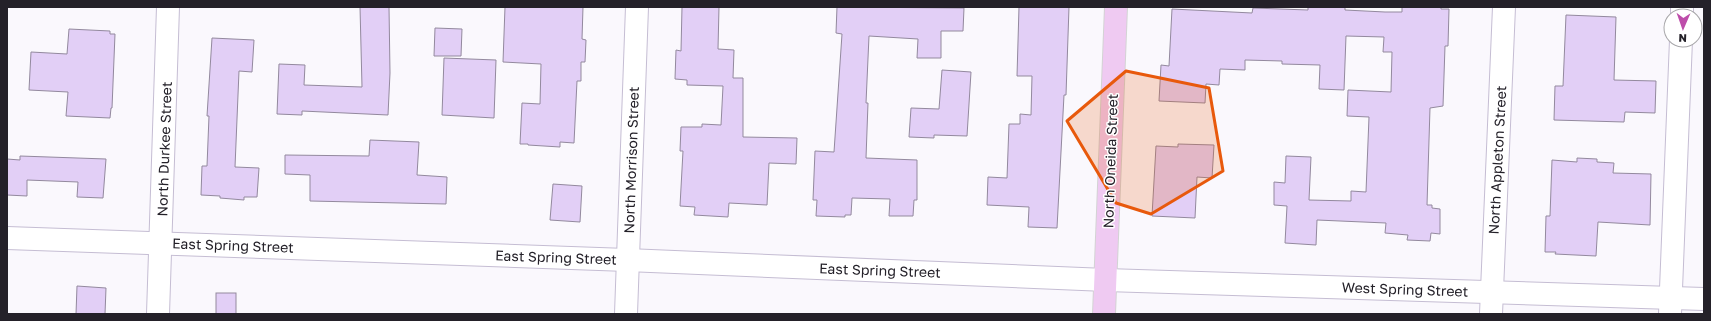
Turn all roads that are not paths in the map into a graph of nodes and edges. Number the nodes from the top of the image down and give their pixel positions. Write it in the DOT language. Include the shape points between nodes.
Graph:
graph roads {
  1 [pos="168,7"];
  2 [pos="637,7"];
  3 [pos="1116,7"];
  4 [pos="1504,7"];
  5 [pos="1681,48"];
  6 [pos="7,238"];
  7 [pos="161,242"];
  8 [pos="627,260"];
  9 [pos="1106,280"];
  10 [pos="1492,292"];
  11 [pos="1704,299"];
  12 [pos="1670,306"];
  13 [pos="158,314"];
  14 [pos="626,314"];
  15 [pos="1104,314"];
  16 [pos="1491,314"];
  1 -- 7 [label="street, North Durkee Street"];
  2 -- 8 [label="street, North Morrison Street"];
  3 -- 9 [label="main road, North Oneida Street"];
  4 -- 10 [label="street, North Appleton Street"];
  5 -- 12 [label="street"];
  6 -- 7 [label="street, East Spring Street"];
  7 -- 8 [label="street, East Spring Street"];
  7 -- 13 [label="street, North Durkee Street"];
  8 -- 9 [label="street, East Spring Street"];
  8 -- 14 [label="street, North Morrison Street"];
  9 -- 10 [label="street, West Spring Street"];
  9 -- 15 [label="main road, North Oneida Street"];
  10 -- 12 [label="street, West Spring Street"];
  10 -- 16 [label="street, North Appleton Street"];
  11 -- 12 [label="street, West Spring Street"];
}
